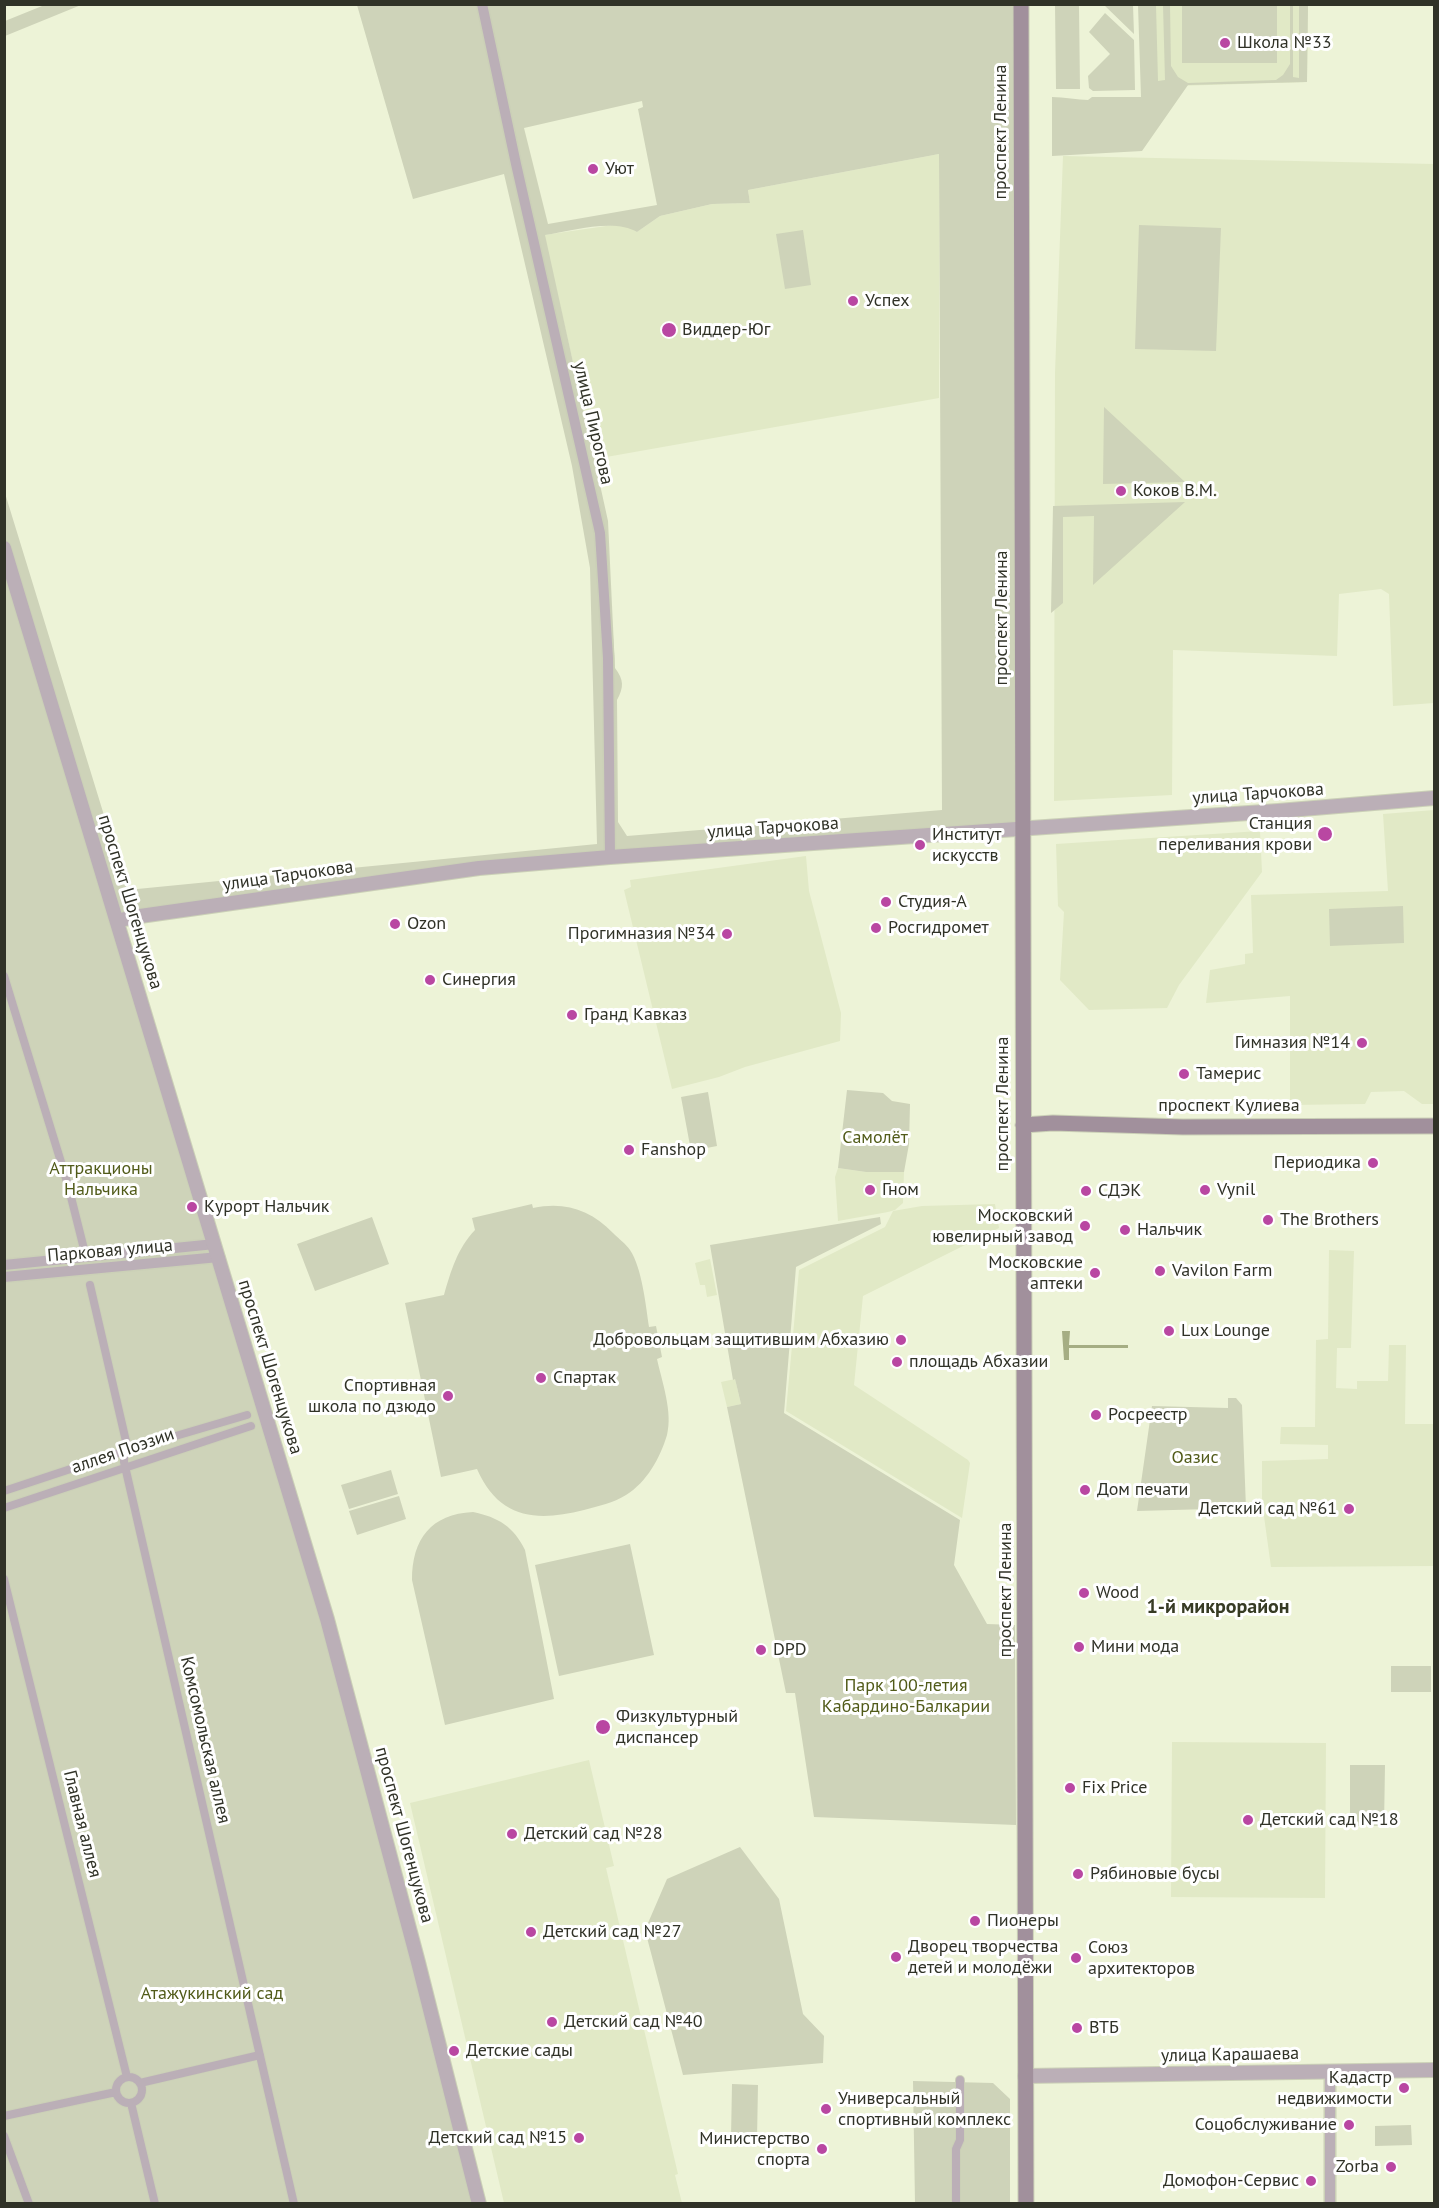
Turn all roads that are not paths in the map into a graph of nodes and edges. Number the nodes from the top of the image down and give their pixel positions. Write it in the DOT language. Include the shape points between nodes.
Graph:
graph roads {
  1 [pos="482,4"];
  2 [pos="1021,4"];
  3 [pos="4,548"];
  4 [pos="1434,798"];
  5 [pos="1023,828"];
  6 [pos="610,857"];
  7 [pos="117,921"];
  8 [pos="4,976"];
  9 [pos="1023,1125"];
  10 [pos="1434,1126"];
  11 [pos="84,1249"];
  12 [pos="217,1251"];
  13 [pos="4,1265"];
  14 [pos="4,1277"];
  15 [pos="90,1285"];
  16 [pos="247,1415"];
  17 [pos="251,1426"];
  18 [pos="128,1450"];
  19 [pos="126,1468"];
  20 [pos="4,1491"];
  21 [pos="4,1508"];
  22 [pos="4,1579"];
  23 [pos="260,2055"];
  24 [pos="1434,2070"];
  25 [pos="1330,2072"];
  26 [pos="1025,2076"];
  27 [pos="127,2077"];
  28 [pos="960,2080"];
  29 [pos="140,2083"];
  30 [pos="116,2092"];
  31 [pos="131,2103"];
  32 [pos="4,2116"];
  33 [pos="4,2136"];
  34 [pos="29,2204"];
  35 [pos="155,2204"];
  36 [pos="294,2204"];
  37 [pos="479,2204"];
  38 [pos="956,2204"];
  39 [pos="1026,2204"];
  40 [pos="1330,2204"];
  1 -- 6 [label="street, улица Пирогова" via="600,533 608,658"];
  2 -- 5 [label="main road, проспект Ленина"];
  3 -- 7 [label="street, проспект Шогенцукова"];
  4 -- 5 [label="street, улица Тарчокова"];
  5 -- 6 [label="street, улица Тарчокова"];
  5 -- 9 [label="main road, проспект Ленина"];
  6 -- 7 [label="street, улица Тарчокова" via="408,877"];
  7 -- 12 [label="street, проспект Шогенцукова"];
  8 -- 11 [label="street"];
  9 -- 10 [label="main road, проспект Кулиева"];
  9 -- 26 [label="main road, проспект Ленина"];
  12 -- 13 [label="street, Парковая улица"];
  12 -- 14 [label="street, Парковая улица"];
  12 -- 37 [label="street, проспект Шогенцукова" via="327,1619"];
  15 -- 18 [label="street, Комсомольская аллея"];
  16 -- 18 [label="street, аллея Поэзии"];
  17 -- 19 [label="street, аллея Поэзии"];
  18 -- 19 [label="street, Комсомольская аллея" via="124,1455"];
  18 -- 20 [label="street, аллея Поэзии"];
  19 -- 21 [label="street, аллея Поэзии"];
  19 -- 23 [label="street, Комсомольская аллея"];
  22 -- 27 [label="street, Главная аллея"];
  23 -- 29 [label="street"];
  23 -- 36 [label="street, Комсомольская аллея"];
  24 -- 25 [label="street, улица Карашаева"];
  25 -- 26 [label="street, улица Карашаева"];
  25 -- 40 [label="street"];
  26 -- 39 [label="main road, проспект Ленина"];
  27 -- 29 [label="street"];
  27 -- 30 [label="street" via="118,2083"];
  28 -- 38 [label="street"];
  29 -- 31 [label="street" via="142,2093"];
  30 -- 31 [label="street" via="122,2101"];
  30 -- 32 [label="street"];
  31 -- 35 [label="street"];
  33 -- 34 [label="street"];
}
